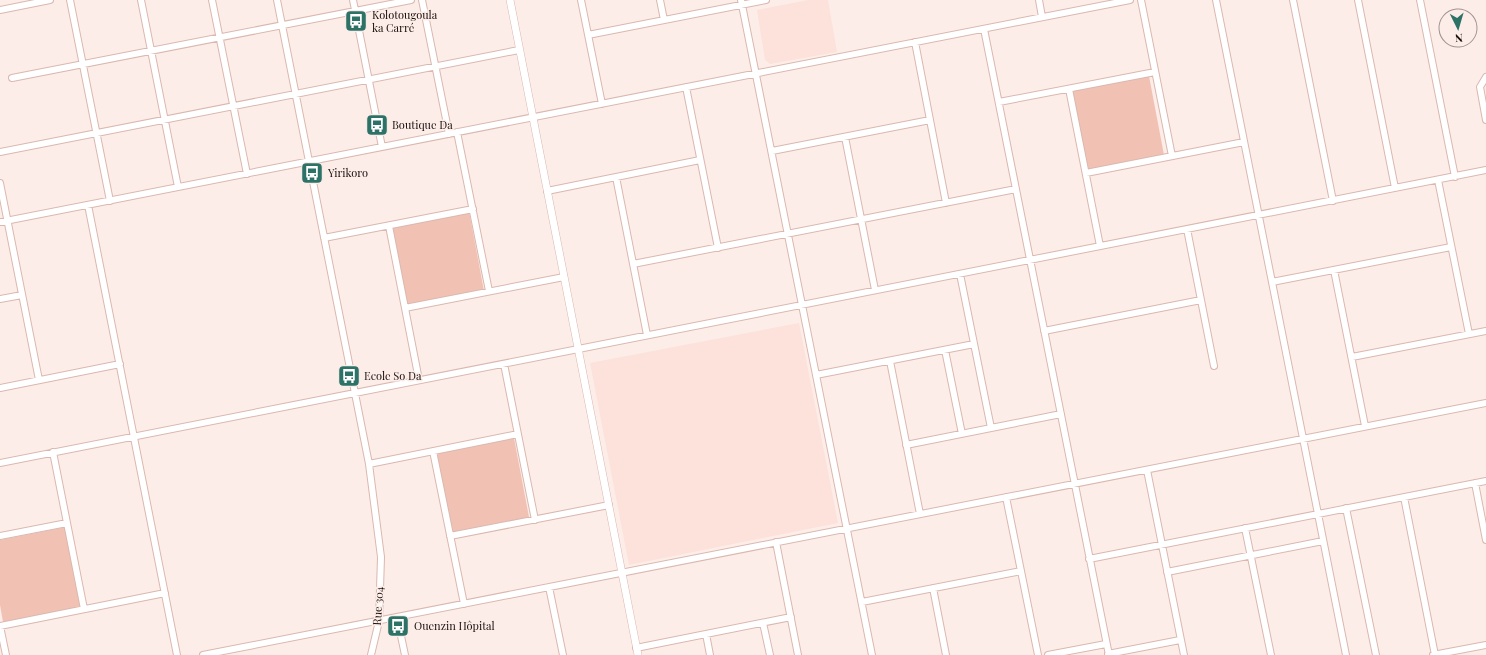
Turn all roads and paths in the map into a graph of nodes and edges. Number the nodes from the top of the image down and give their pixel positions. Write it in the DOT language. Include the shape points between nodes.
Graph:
graph roads {
  1 [pos="50,0"];
  2 [pos="70,0"];
  3 [pos="141,0"];
  4 [pos="212,0"];
  5 [pos="277,0"];
  6 [pos="353,0"];
  7 [pos="411,0"];
  8 [pos="422,0"];
  9 [pos="510,0"];
  10 [pos="581,0"];
  11 [pos="660,0"];
  12 [pos="766,0"];
  13 [pos="1039,0"];
  14 [pos="1130,0"];
  15 [pos="1141,0"];
  16 [pos="1216,0"];
  17 [pos="1293,0"];
  18 [pos="1358,0"];
  19 [pos="1420,0"];
  20 [pos="1122,1"];
  21 [pos="742,2"];
  22 [pos="0,10"];
  23 [pos="355,11"];
  24 [pos="1042,17"];
  25 [pos="664,20"];
  26 [pos="282,25"];
  27 [pos="984,29"];
  28 [pos="588,35"];
  29 [pos="220,38"];
  30 [pos="915,42"];
  31 [pos="519,50"];
  32 [pos="151,51"];
  33 [pos="83,64"];
  34 [pos="435,66"];
  35 [pos="1155,72"];
  36 [pos="756,74"];
  37 [pos="1486,77"];
  38 [pos="12,78"];
  39 [pos="369,79"];
  40 [pos="686,87"];
  41 [pos="1069,88"];
  42 [pos="296,94"];
  43 [pos="999,102"];
  44 [pos="602,104"];
  45 [pos="233,106"];
  46 [pos="533,118"];
  47 [pos="164,120"];
  48 [pos="930,120"];
  49 [pos="1486,120"];
  50 [pos="457,132"];
  51 [pos="96,133"];
  52 [pos="449,134"];
  53 [pos="845,137"];
  54 [pos="1244,142"];
  55 [pos="382,147"];
  56 [pos="772,151"];
  57 [pos="0,152"];
  58 [pos="1172,156"];
  59 [pos="700,160"];
  60 [pos="309,161"];
  61 [pos="1486,170"];
  62 [pos="1086,173"];
  63 [pos="247,174"];
  64 [pos="616,177"];
  65 [pos="1455,177"];
  66 [pos="1438,180"];
  67 [pos="0,183"];
  68 [pos="178,187"];
  69 [pos="1395,188"];
  70 [pos="1016,189"];
  71 [pos="547,190"];
  72 [pos="1333,200"];
  73 [pos="110,201"];
  74 [pos="946,202"];
  75 [pos="88,205"];
  76 [pos="472,209"];
  77 [pos="1259,215"];
  78 [pos="861,219"];
  79 [pos="8,221"];
  80 [pos="0,222"];
  81 [pos="389,226"];
  82 [pos="1187,229"];
  83 [pos="788,234"];
  84 [pos="324,238"];
  85 [pos="1100,246"];
  86 [pos="1452,247"];
  87 [pos="718,248"];
  88 [pos="1030,260"];
  89 [pos="633,264"];
  90 [pos="1334,270"];
  91 [pos="960,274"];
  92 [pos="564,277"];
  93 [pos="1272,282"];
  94 [pos="875,290"];
  95 [pos="489,291"];
  96 [pos="22,295"];
  97 [pos="0,299"];
  98 [pos="1201,300"];
  99 [pos="802,305"];
  100 [pos="405,308"];
  101 [pos="1044,331"];
  102 [pos="1486,331"];
  103 [pos="1469,334"];
  104 [pos="647,335"];
  105 [pos="974,344"];
  106 [pos="578,349"];
  107 [pos="945,350"];
  108 [pos="1352,357"];
  109 [pos="890,361"];
  110 [pos="120,364"];
  111 [pos="504,364"];
  112 [pos="1214,366"];
  113 [pos="816,375"];
  114 [pos="39,380"];
  115 [pos="419,380"];
  116 [pos="0,388"];
  117 [pos="355,393"];
  118 [pos="1486,403"];
  119 [pos="1061,414"];
  120 [pos="1365,426"];
  121 [pos="991,428"];
  122 [pos="518,434"];
  123 [pos="962,434"];
  124 [pos="134,436"];
  125 [pos="1303,439"];
  126 [pos="906,445"];
  127 [pos="433,451"];
  128 [pos="53,452"];
  129 [pos="0,463"];
  130 [pos="369,464"];
  131 [pos="1147,470"];
  132 [pos="1486,481"];
  133 [pos="1475,483"];
  134 [pos="1075,484"];
  135 [pos="1006,497"];
  136 [pos="1404,497"];
  137 [pos="608,505"];
  138 [pos="1346,508"];
  139 [pos="920,514"];
  140 [pos="1318,514"];
  141 [pos="535,520"];
  142 [pos="67,523"];
  143 [pos="847,528"];
  144 [pos="1245,528"];
  145 [pos="0,536"];
  146 [pos="450,536"];
  147 [pos="1486,540"];
  148 [pos="1324,541"];
  149 [pos="776,542"];
  150 [pos="1162,545"];
  151 [pos="1251,555"];
  152 [pos="1089,559"];
  153 [pos="1021,571"];
  154 [pos="1167,572"];
  155 [pos="622,573"];
  156 [pos="549,587"];
  157 [pos="933,588"];
  158 [pos="165,593"];
  159 [pos="862,602"];
  160 [pos="464,604"];
  161 [pos="84,609"];
  162 [pos="397,617"];
  163 [pos="791,617"];
  164 [pos="379,621"];
  165 [pos="763,623"];
  166 [pos="0,626"];
  167 [pos="706,634"];
  168 [pos="1180,640"];
  169 [pos="1106,644"];
  170 [pos="1486,645"];
  171 [pos="637,651"];
  172 [pos="1108,654"];
  173 [pos="6,655"];
  174 [pos="178,655"];
  175 [pos="203,655"];
  176 [pos="371,655"];
  177 [pos="405,655"];
  178 [pos="562,655"];
  179 [pos="710,655"];
  180 [pos="770,655"];
  181 [pos="798,655"];
  182 [pos="872,655"];
  183 [pos="946,655"];
  184 [pos="1038,655"];
  185 [pos="1048,655"];
  186 [pos="1184,655"];
  187 [pos="1271,655"];
  188 [pos="1346,655"];
  189 [pos="1376,655"];
  190 [pos="1434,655"];
  1 -- 22 [label="street"];
  2 -- 33 [label="street"];
  3 -- 32 [label="street"];
  4 -- 29 [label="street"];
  5 -- 26 [label="street, Rue 304"];
  6 -- 23 [label="street"];
  7 -- 23 [label="street"];
  8 -- 34 [label="street"];
  9 -- 31 [label="street"];
  10 -- 28 [label="street"];
  11 -- 25 [label="street"];
  12 -- 21 [label="street"];
  13 -- 24 [label="street"];
  14 -- 20 [label="street"];
  15 -- 35 [label="street"];
  16 -- 54 [label="street"];
  17 -- 72 [label="street"];
  18 -- 69 [label="street"];
  19 -- 65 [label="street"];
  20 -- 24 [label="street"];
  21 -- 25 [label="street"];
  21 -- 36 [label="street"];
  23 -- 26 [label="street"];
  23 -- 39 [label="street"];
  24 -- 27 [label="street"];
  25 -- 28 [label="street"];
  26 -- 29 [label="street"];
  26 -- 42 [label="street, Rue 304"];
  27 -- 30 [label="street"];
  27 -- 43 [label="street"];
  28 -- 44 [label="street"];
  29 -- 32 [label="street"];
  29 -- 45 [label="street"];
  30 -- 36 [label="street"];
  30 -- 48 [label="street"];
  31 -- 34 [label="street"];
  31 -- 46 [label="street"];
  32 -- 33 [label="street"];
  32 -- 47 [label="street"];
  33 -- 38 [label="street"];
  33 -- 51 [label="street"];
  34 -- 39 [label="street"];
  34 -- 52 [label="street"];
  35 -- 41 [label="street"];
  35 -- 58 [label="street"];
  36 -- 40 [label="street"];
  36 -- 56 [label="street"];
  37 -- 49 [label="street" via="1480,87"];
  39 -- 42 [label="street"];
  39 -- 55 [label="street"];
  40 -- 44 [label="street"];
  40 -- 59 [label="street"];
  41 -- 43 [label="street"];
  41 -- 62 [label="street"];
  42 -- 45 [label="street"];
  42 -- 60 [label="street, Rue 304"];
  43 -- 70 [label="street"];
  44 -- 46 [label="street"];
  45 -- 47 [label="street"];
  45 -- 63 [label="street"];
  46 -- 50 [label="street"];
  46 -- 71 [label="street"];
  47 -- 51 [label="street"];
  47 -- 68 [label="street"];
  48 -- 53 [label="street"];
  48 -- 74 [label="street"];
  50 -- 52 [label="street"];
  50 -- 76 [label="street"];
  51 -- 57 [label="street"];
  51 -- 73 [label="street"];
  52 -- 55 [label="street"];
  53 -- 56 [label="street"];
  53 -- 78 [label="street"];
  54 -- 58 [label="street"];
  54 -- 77 [label="street"];
  55 -- 60 [label="street"];
  56 -- 83 [label="street"];
  58 -- 62 [label="street"];
  59 -- 64 [label="street"];
  59 -- 87 [label="street"];
  60 -- 63 [label="street"];
  60 -- 84 [label="street, Rue 304"];
  61 -- 65 [label="street"];
  62 -- 85 [label="street"];
  63 -- 68 [label="street"];
  64 -- 71 [label="street"];
  64 -- 89 [label="street"];
  65 -- 66 [label="street"];
  66 -- 69 [label="street"];
  66 -- 86 [label="street"];
  67 -- 79 [label="street"];
  68 -- 73 [label="street"];
  69 -- 72 [label="street"];
  70 -- 74 [label="street"];
  70 -- 88 [label="street"];
  71 -- 92 [label="street"];
  72 -- 77 [label="street"];
  73 -- 75 [label="street"];
  74 -- 78 [label="street"];
  75 -- 79 [label="street"];
  75 -- 110 [label="street"];
  76 -- 81 [label="street"];
  76 -- 95 [label="street"];
  77 -- 82 [label="street"];
  77 -- 93 [label="street"];
  78 -- 83 [label="street"];
  78 -- 94 [label="street"];
  79 -- 80 [label="street"];
  79 -- 96 [label="street"];
  81 -- 84 [label="street"];
  81 -- 100 [label="street"];
  82 -- 85 [label="street"];
  82 -- 98 [label="street"];
  83 -- 87 [label="street"];
  83 -- 99 [label="street"];
  84 -- 117 [label="street, Rue 304"];
  85 -- 88 [label="street"];
  86 -- 90 [label="street"];
  86 -- 103 [label="street"];
  87 -- 89 [label="street"];
  88 -- 91 [label="street"];
  88 -- 101 [label="street"];
  89 -- 104 [label="street"];
  90 -- 93 [label="street"];
  90 -- 108 [label="street"];
  91 -- 94 [label="street"];
  91 -- 105 [label="street"];
  92 -- 95 [label="street"];
  92 -- 106 [label="street"];
  93 -- 125 [label="street"];
  94 -- 99 [label="street"];
  95 -- 100 [label="street"];
  96 -- 97 [label="street"];
  96 -- 114 [label="street"];
  98 -- 101 [label="street"];
  98 -- 112 [label="street"];
  99 -- 104 [label="street"];
  99 -- 113 [label="street"];
  100 -- 115 [label="street"];
  101 -- 119 [label="street"];
  102 -- 103 [label="street"];
  103 -- 108 [label="street"];
  104 -- 106 [label="street"];
  105 -- 107 [label="street"];
  105 -- 121 [label="street"];
  106 -- 111 [label="street"];
  106 -- 137 [label="street"];
  107 -- 109 [label="street"];
  107 -- 123 [label="street"];
  108 -- 120 [label="street"];
  109 -- 113 [label="street"];
  109 -- 126 [label="street"];
  110 -- 114 [label="street"];
  110 -- 124 [label="street"];
  111 -- 115 [label="street"];
  111 -- 122 [label="street"];
  113 -- 143 [label="street"];
  114 -- 116 [label="street"];
  115 -- 117 [label="street"];
  117 -- 124 [label="street"];
  117 -- 130 [label="street, Rue 304"];
  118 -- 120 [label="street"];
  119 -- 121 [label="street"];
  119 -- 134 [label="street"];
  120 -- 125 [label="street"];
  121 -- 123 [label="street"];
  122 -- 127 [label="street"];
  122 -- 141 [label="street"];
  123 -- 126 [label="street"];
  124 -- 128 [label="street"];
  124 -- 158 [label="street"];
  125 -- 131 [label="street"];
  125 -- 140 [label="street"];
  126 -- 139 [label="street"];
  127 -- 130 [label="street"];
  127 -- 146 [label="street"];
  128 -- 129 [label="street"];
  128 -- 142 [label="street"];
  130 -- 164 [label="street, Rue 304" via="381,557"];
  131 -- 134 [label="street"];
  131 -- 150 [label="street"];
  132 -- 133 [label="street"];
  133 -- 136 [label="street"];
  133 -- 147 [label="street"];
  134 -- 135 [label="street"];
  134 -- 152 [label="street"];
  135 -- 139 [label="street"];
  135 -- 153 [label="street"];
  136 -- 138 [label="street"];
  136 -- 190 [label="street"];
  137 -- 141 [label="street"];
  137 -- 155 [label="street"];
  138 -- 140 [label="street"];
  138 -- 189 [label="street"];
  139 -- 143 [label="street"];
  140 -- 144 [label="street"];
  140 -- 148 [label="street"];
  141 -- 146 [label="street"];
  142 -- 145 [label="street"];
  142 -- 161 [label="street"];
  143 -- 149 [label="street"];
  143 -- 159 [label="street"];
  144 -- 150 [label="street"];
  144 -- 151 [label="street"];
  146 -- 160 [label="street"];
  148 -- 151 [label="street"];
  148 -- 188 [label="street"];
  149 -- 155 [label="street"];
  149 -- 163 [label="street"];
  150 -- 152 [label="street"];
  150 -- 154 [label="street"];
  151 -- 154 [label="street"];
  151 -- 187 [label="street"];
  152 -- 169 [label="street"];
  153 -- 157 [label="street"];
  153 -- 184 [label="street"];
  154 -- 168 [label="street"];
  155 -- 156 [label="street"];
  155 -- 171 [label="street"];
  156 -- 160 [label="street"];
  156 -- 178 [label="street"];
  157 -- 159 [label="street"];
  157 -- 183 [label="street"];
  158 -- 161 [label="street"];
  158 -- 174 [label="street"];
  159 -- 182 [label="street"];
  160 -- 162 [label="street"];
  161 -- 166 [label="street"];
  162 -- 164 [label="street"];
  162 -- 177 [label="street"];
  163 -- 165 [label="street"];
  163 -- 181 [label="street"];
  164 -- 175 [label="street"];
  164 -- 176 [label="street, Rue 304"];
  165 -- 167 [label="street"];
  165 -- 180 [label="street"];
  166 -- 173 [label="street"];
  167 -- 171 [label="street"];
  167 -- 179 [label="street"];
  168 -- 172 [label="street"];
  168 -- 186 [label="street"];
  169 -- 172 [label="street"];
  169 -- 185 [label="street"];
  170 -- 190 [label="street"];
}
